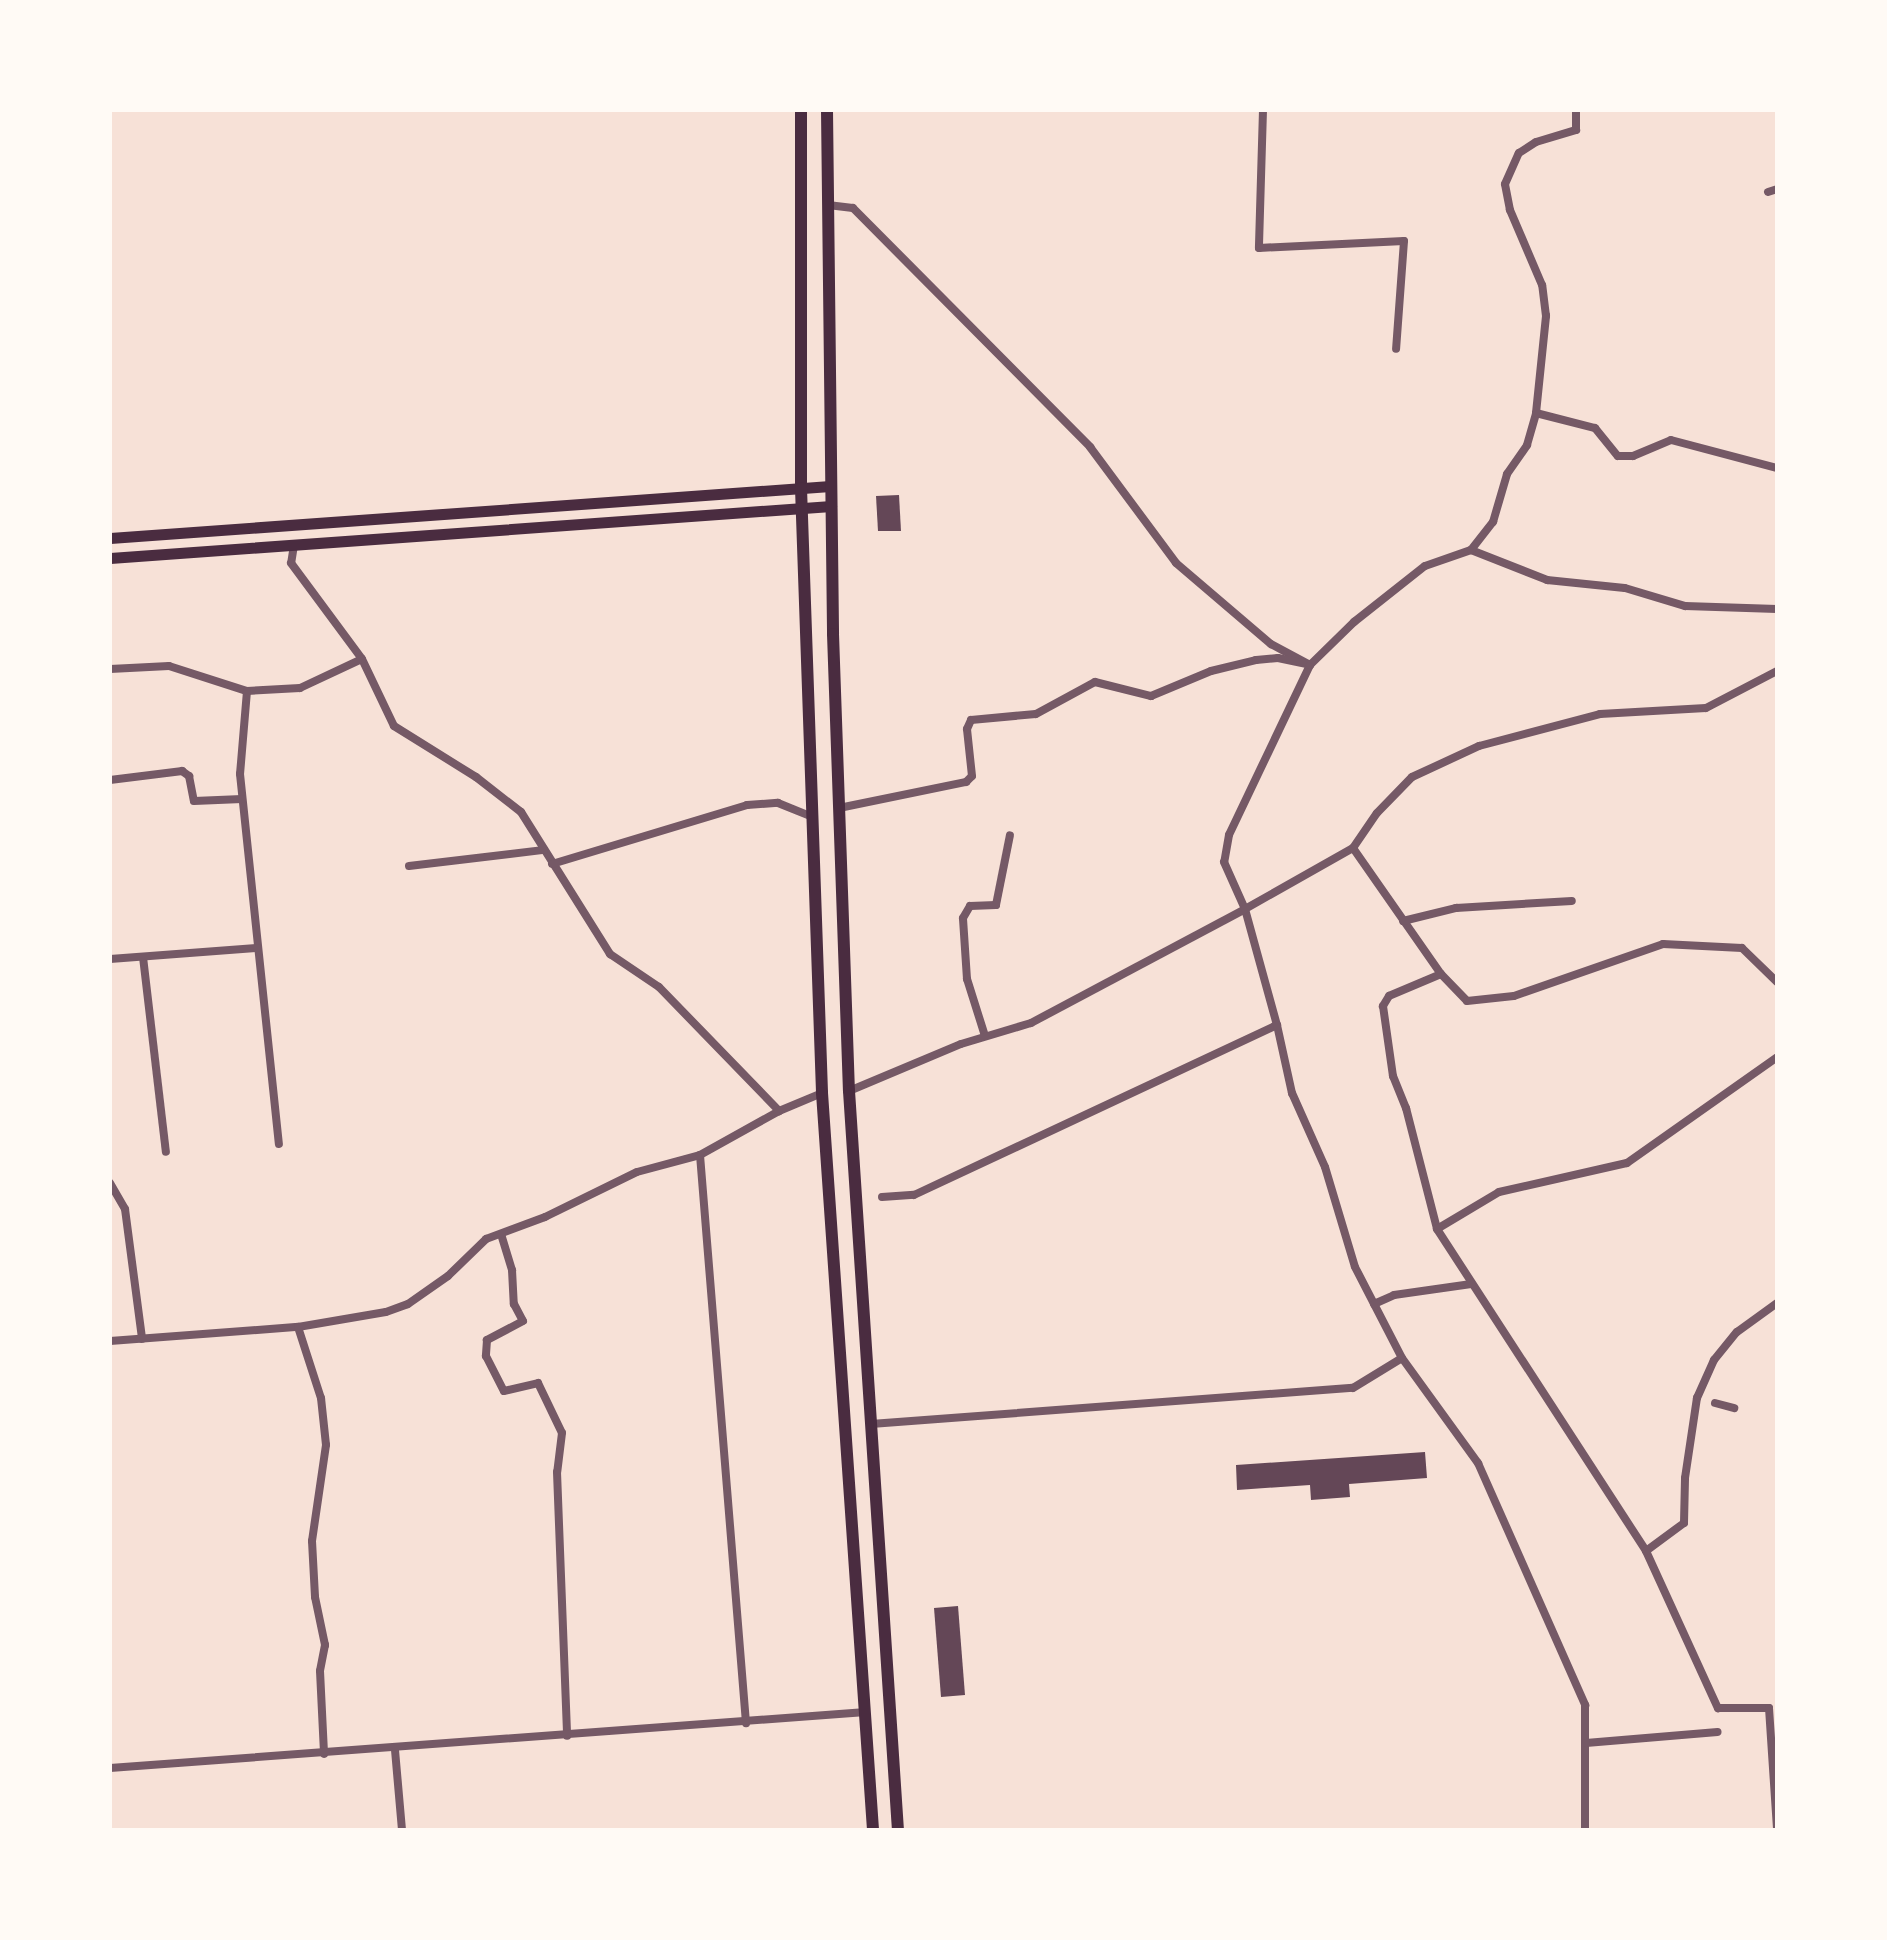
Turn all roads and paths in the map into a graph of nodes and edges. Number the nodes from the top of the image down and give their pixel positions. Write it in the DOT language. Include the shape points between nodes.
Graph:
graph roads {
  1 [pos="801,110"];
  2 [pos="827,110"];
  3 [pos="1264,110"];
  4 [pos="1576,110"];
  5 [pos="828,204"];
  6 [pos="1396,350"];
  7 [pos="1536,412"];
  8 [pos="1777,468"];
  9 [pos="830,486"];
  10 [pos="801,488"];
  11 [pos="831,506"];
  12 [pos="802,508"];
  13 [pos="110,538"];
  14 [pos="294,545"];
  15 [pos="1472,550"];
  16 [pos="110,558"];
  17 [pos="1777,609"];
  18 [pos="362,660"];
  19 [pos="1310,665"];
  20 [pos="110,669"];
  21 [pos="1777,671"];
  22 [pos="247,691"];
  23 [pos="110,780"];
  24 [pos="242,799"];
  25 [pos="838,808"];
  26 [pos="811,816"];
  27 [pos="1010,835"];
  28 [pos="1353,848"];
  29 [pos="544,850"];
  30 [pos="552,864"];
  31 [pos="409,866"];
  32 [pos="1572,901"];
  33 [pos="1245,909"];
  34 [pos="1403,921"];
  35 [pos="258,948"];
  36 [pos="143,957"];
  37 [pos="110,959"];
  38 [pos="1442,974"];
  39 [pos="1777,982"];
  40 [pos="1277,1025"];
  41 [pos="985,1036"];
  42 [pos="1777,1057"];
  43 [pos="849,1091"];
  44 [pos="822,1092"];
  45 [pos="779,1111"];
  46 [pos="279,1144"];
  47 [pos="166,1152"];
  48 [pos="700,1155"];
  49 [pos="110,1182"];
  50 [pos="882,1197"];
  51 [pos="1437,1229"];
  52 [pos="501,1234"];
  53 [pos="1471,1284"];
  54 [pos="1777,1303"];
  55 [pos="1374,1304"];
  56 [pos="298,1327"];
  57 [pos="142,1339"];
  58 [pos="110,1341"];
  59 [pos="1402,1358"];
  60 [pos="1715,1403"];
  61 [pos="1734,1408"];
  62 [pos="872,1424"];
  63 [pos="1646,1551"];
  64 [pos="866,1712"];
  65 [pos="746,1722"];
  66 [pos="1718,1732"];
  67 [pos="1774,1733"];
  68 [pos="568,1736"];
  69 [pos="1586,1743"];
  70 [pos="395,1750"];
  71 [pos="324,1754"];
  72 [pos="110,1768"];
  73 [pos="402,1830"];
  74 [pos="873,1830"];
  75 [pos="898,1830"];
  76 [pos="1585,1830"];
  77 [pos="1777,1830"];
  1 -- 10 [label="main road"];
  2 -- 5 [label="main road"];
  3 -- 6 [label="street" via="1258,248 1404,242"];
  4 -- 7 [label="street" via="1576,130 1519,153 1505,184 1542,284 1546,316"];
  5 -- 9 [label="main road"];
  5 -- 19 [label="street" via="853,208 1090,446 1176,563 1271,644"];
  7 -- 8 [label="street" via="1595,428 1618,456 1671,440"];
  7 -- 15 [label="street" via="1493,522"];
  9 -- 10 [label="main road"];
  9 -- 11 [label="main road"];
  10 -- 12 [label="main road"];
  10 -- 13 [label="main road"];
  11 -- 12 [label="main road"];
  11 -- 25 [label="main road"];
  12 -- 14 [label="main road"];
  12 -- 26 [label="main road"];
  14 -- 16 [label="main road"];
  14 -- 18 [label="street" via="291,563"];
  15 -- 17 [label="street" via="1547,580 1625,588 1685,606"];
  15 -- 19 [label="street" via="1424,566"];
  18 -- 22 [label="street" via="300,688"];
  18 -- 29 [label="street" via="394,726 521,812"];
  19 -- 25 [label="street" via="1256,660 1151,696 1095,682 1036,714 972,720 966,729 972,776 966,782"];
  19 -- 33 [label="street" via="1229,835 1224,862"];
  20 -- 22 [label="street" via="169,666"];
  21 -- 28 [label="street" via="1706,708 1600,714 1479,746 1412,776"];
  22 -- 24 [label="street"];
  23 -- 24 [label="street" via="182,771 194,801"];
  24 -- 35 [label="street"];
  25 -- 43 [label="main road"];
  26 -- 30 [label="street" via="778,803 747,805"];
  26 -- 44 [label="main road"];
  27 -- 41 [label="street" via="996,905 970,906 963,918 967,980"];
  28 -- 33 [label="street"];
  28 -- 34 [label="street"];
  29 -- 30 [label="street"];
  29 -- 31 [label="street"];
  30 -- 45 [label="street" via="610,954 660,987"];
  32 -- 34 [label="street" via="1456,908"];
  33 -- 40 [label="street"];
  33 -- 41 [label="street" via="1031,1023"];
  34 -- 38 [label="street"];
  35 -- 36 [label="street"];
  35 -- 46 [label="street"];
  36 -- 37 [label="street"];
  36 -- 47 [label="street"];
  38 -- 39 [label="street" via="1467,1002 1491,1002 1663,944 1713,945 1742,948"];
  38 -- 51 [label="street" via="1389,996 1384,1006 1393,1076"];
  40 -- 50 [label="street" via="914,1194"];
  40 -- 55 [label="street" via="1292,1094"];
  41 -- 43 [label="street"];
  42 -- 51 [label="street" via="1628,1164 1499,1192"];
  43 -- 62 [label="main road"];
  44 -- 45 [label="street"];
  44 -- 64 [label="main road"];
  45 -- 48 [label="street"];
  48 -- 52 [label="street" via="637,1172"];
  48 -- 65 [label="street"];
  49 -- 57 [label="street" via="125,1209"];
  51 -- 53 [label="street"];
  52 -- 56 [label="street" via="486,1239 408,1304"];
  52 -- 68 [label="street" via="523,1321 487,1340 486,1356 504,1391 538,1383 562,1432 557,1472"];
  53 -- 55 [label="street"];
  53 -- 63 [label="street"];
  54 -- 63 [label="street" via="1737,1332 1714,1360 1684,1478 1684,1523"];
  55 -- 59 [label="street"];
  56 -- 57 [label="street"];
  56 -- 71 [label="street" via="326,1445 312,1540 325,1645"];
  57 -- 58 [label="street"];
  59 -- 62 [label="street" via="1353,1388"];
  59 -- 69 [label="street" via="1478,1463 1585,1705"];
  60 -- 61 [label="street"];
  62 -- 75 [label="main road"];
  63 -- 67 [label="street" via="1718,1708 1766,1705"];
  64 -- 65 [label="street"];
  64 -- 74 [label="main road"];
  65 -- 68 [label="street"];
  66 -- 69 [label="street"];
  67 -- 77 [label="street"];
  68 -- 70 [label="street"];
  69 -- 76 [label="street"];
  70 -- 71 [label="street"];
  70 -- 73 [label="street"];
  71 -- 72 [label="street"];
}
